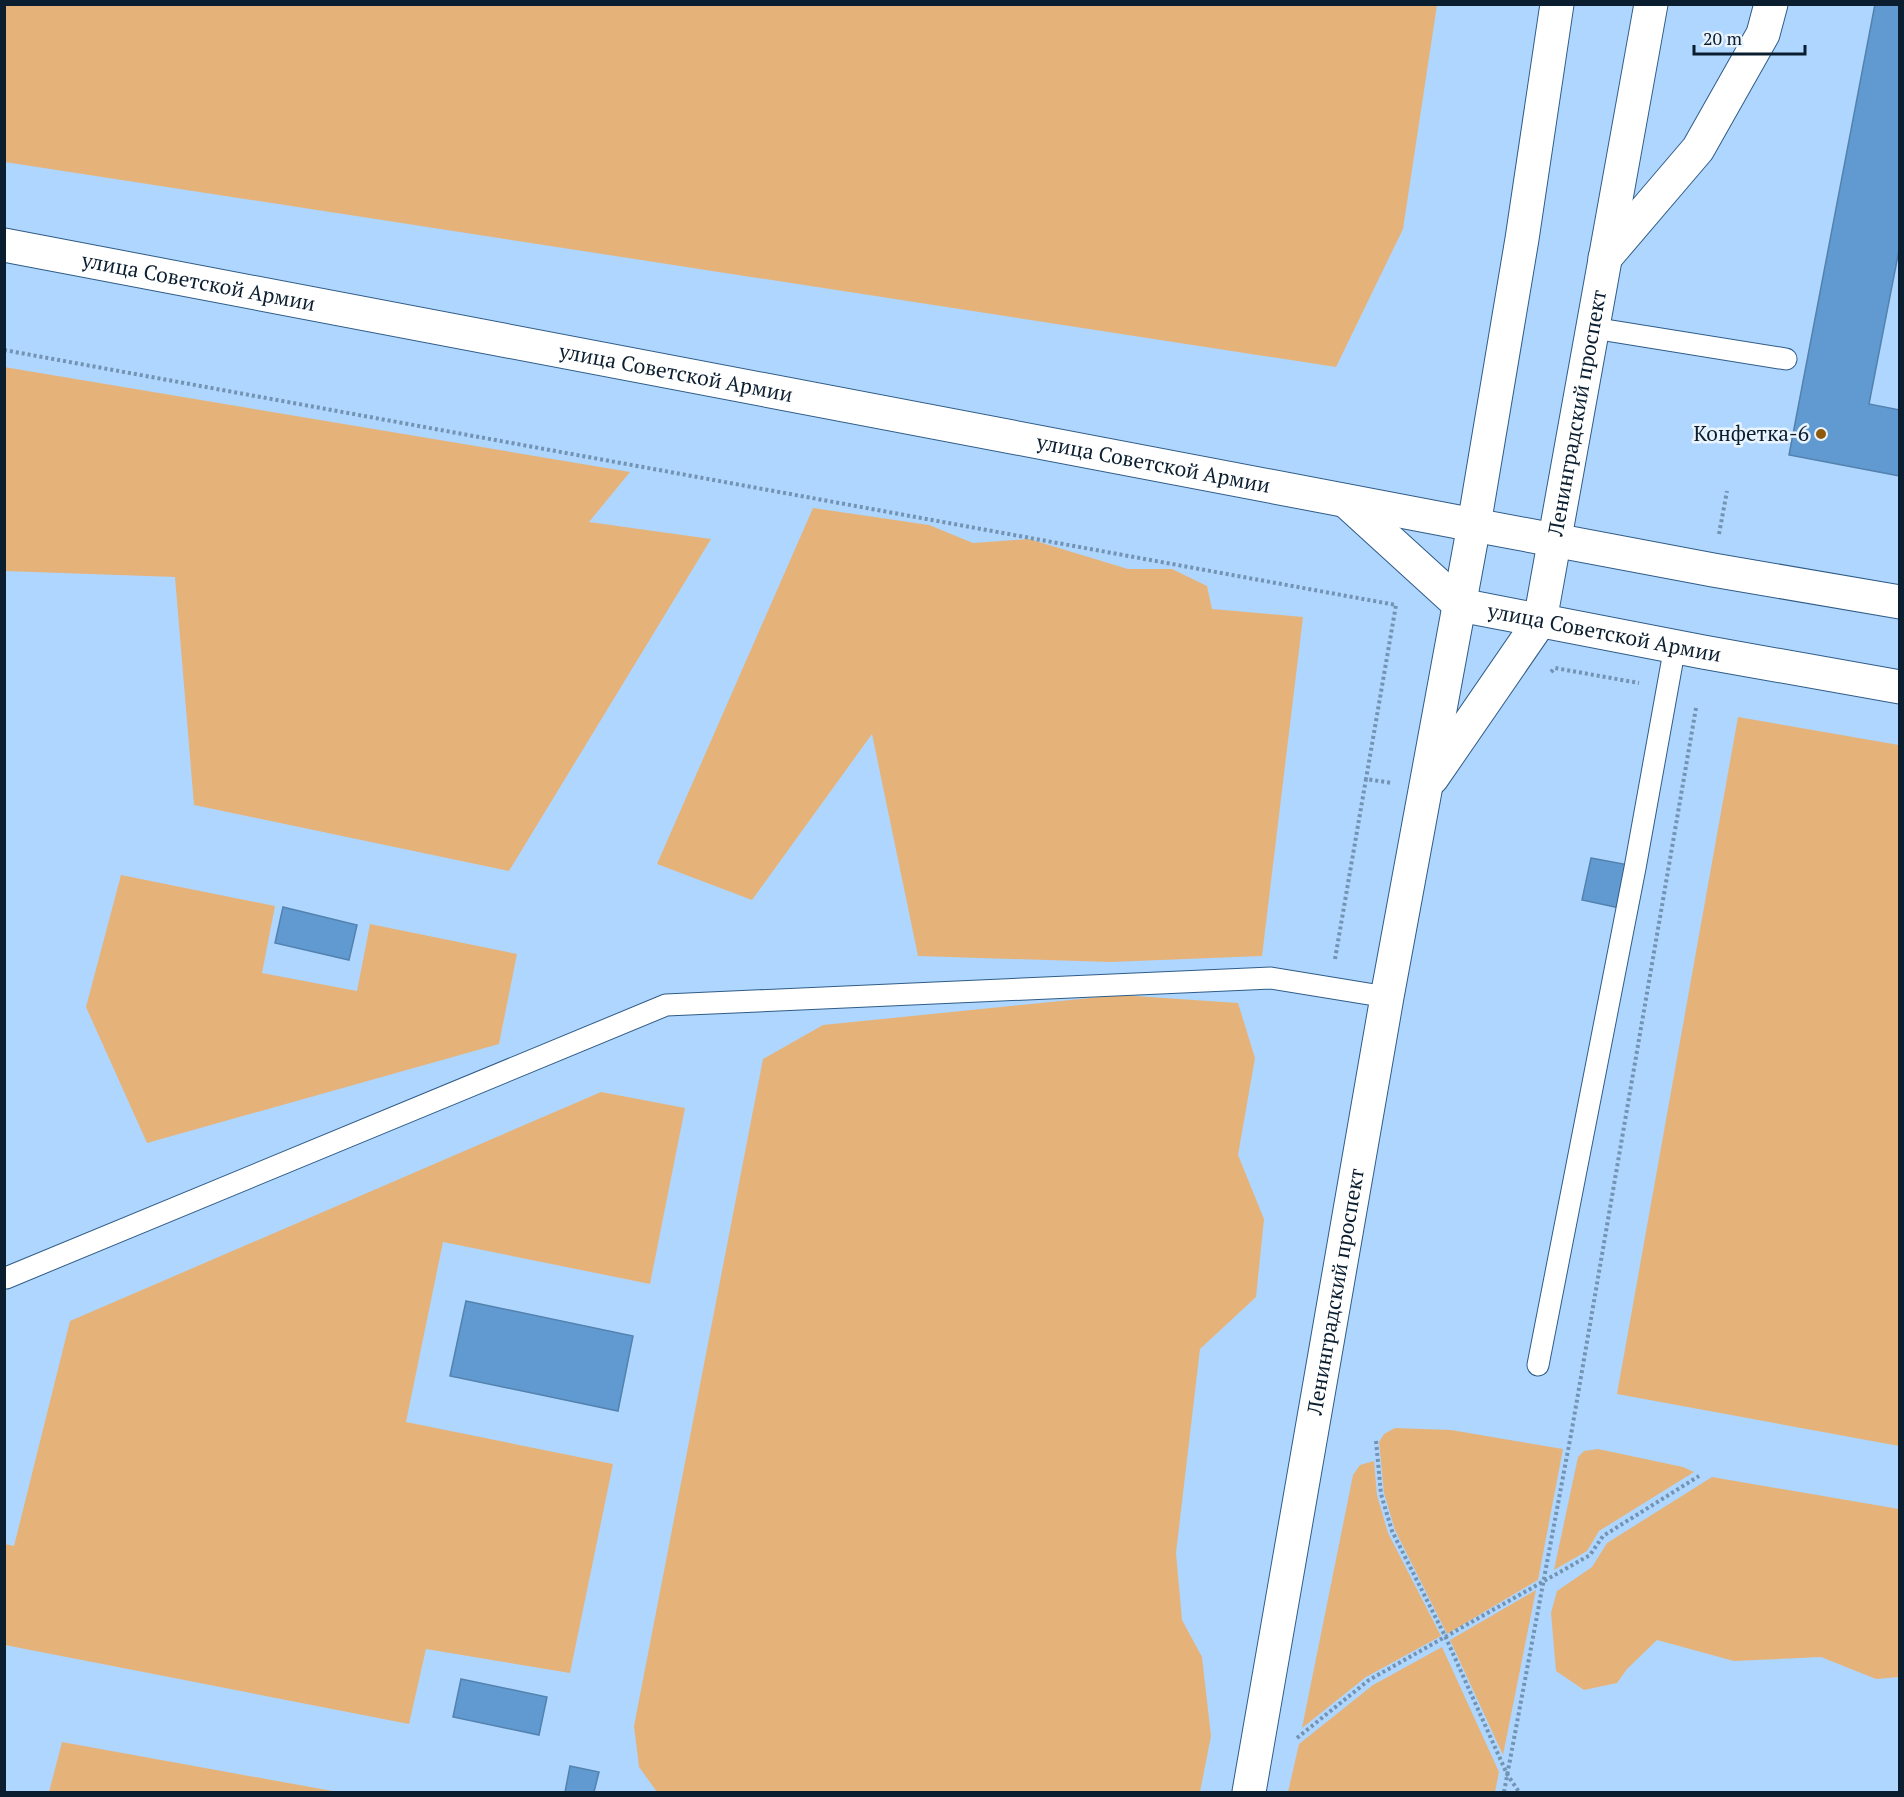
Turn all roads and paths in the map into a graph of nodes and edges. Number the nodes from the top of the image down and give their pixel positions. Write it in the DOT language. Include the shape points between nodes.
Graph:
graph roads {
  1 [pos="1557,4"];
  2 [pos="1651,4"];
  3 [pos="1771,4"];
  4 [pos="4,245"];
  5 [pos="1605,258"];
  6 [pos="1593,328"];
  7 [pos="4,350"];
  8 [pos="1786,359"];
  9 [pos="1727,491"];
  10 [pos="1346,501"];
  11 [pos="1474,525"];
  12 [pos="1556,540"];
  13 [pos="1713,570"];
  14 [pos="1899,602"];
  15 [pos="1460,605"];
  16 [pos="1540,621"];
  17 [pos="1675,646"];
  18 [pos="1548,676"];
  19 [pos="1899,687"];
  20 [pos="1668,688"];
  21 [pos="1366,779"];
  22 [pos="1425,788"];
  23 [pos="1330,988"];
  24 [pos="1387,997"];
  25 [pos="6,1278"];
  26 [pos="1538,1365"];
  27 [pos="1376,1441"];
  28 [pos="1699,1476"];
  29 [pos="1543,1582"];
  30 [pos="1446,1638"];
  31 [pos="1297,1737"];
  32 [pos="1507,1774"];
  33 [pos="1249,1792"];
  34 [pos="1504,1792"];
  35 [pos="1519,1792"];
  1 -- 11 [label="street, Ленинградский проспект"];
  2 -- 5 [label="street, Ленинградский проспект"];
  3 -- 5 [label="street" via="1763,34 1698,149"];
  4 -- 10 [label="street, улица Советской Армии"];
  5 -- 6 [label="street, Ленинградский проспект"];
  6 -- 8 [label="lane"];
  6 -- 12 [label="street, Ленинградский проспект"];
  7 -- 21 [label="path" via="1396,605"];
  9 -- 13 [label="path"];
  10 -- 11 [label="street, улица Советской Армии"];
  10 -- 15 [label="street, улица Советской Армии"];
  11 -- 12 [label="street, улица Советской Армии"];
  11 -- 15 [label="street, Ленинградский проспект"];
  12 -- 13 [label="street, улица Советской Армии"];
  12 -- 16 [label="street, Ленинградский проспект"];
  13 -- 14 [label="street, улица Советской Армии"];
  15 -- 16 [label="street, улица Советской Армии"];
  15 -- 22 [label="street, Ленинградский проспект"];
  16 -- 17 [label="street, улица Советской Армии"];
  16 -- 22 [label="street, Ленинградский проспект"];
  17 -- 19 [label="street, улица Советской Армии"];
  17 -- 20 [label="lane"];
  18 -- 20 [label="path" via="1555,668"];
  20 -- 26 [label="lane"];
  20 -- 29 [label="path" via="1696,693 1696,712"];
  21 -- 22 [label="path"];
  21 -- 23 [label="path"];
  22 -- 24 [label="street, Ленинградский проспект"];
  23 -- 24 [label="lane"];
  23 -- 25 [label="lane" via="1271,978 666,1005"];
  24 -- 33 [label="street, Ленинградский проспект"];
  27 -- 30 [label="path" via="1381,1494 1392,1531"];
  28 -- 29 [label="path" via="1603,1536 1590,1555"];
  29 -- 30 [label="path"];
  29 -- 32 [label="path"];
  30 -- 31 [label="path" via="1369,1680"];
  30 -- 32 [label="path"];
  32 -- 34 [label="path"];
  32 -- 35 [label="path"];
}
